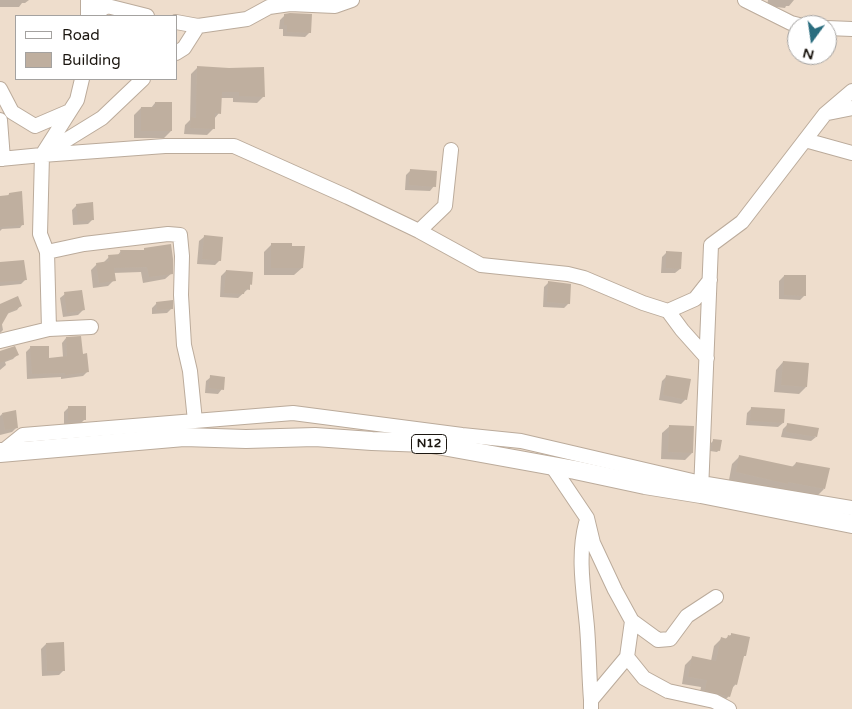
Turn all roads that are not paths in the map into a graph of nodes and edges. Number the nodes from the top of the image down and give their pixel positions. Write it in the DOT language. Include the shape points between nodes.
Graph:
graph roads {
  1 [pos="88,0"];
  2 [pos="352,0"];
  3 [pos="745,0"];
  4 [pos="103,3"];
  5 [pos="270,4"];
  6 [pos="89,15"];
  7 [pos="90,15"];
  8 [pos="143,15"];
  9 [pos="787,21"];
  10 [pos="178,22"];
  11 [pos="198,26"];
  12 [pos="837,28"];
  13 [pos="852,29"];
  14 [pos="178,52"];
  15 [pos="82,80"];
  16 [pos="142,80"];
  17 [pos="0,89"];
  18 [pos="852,91"];
  19 [pos="852,108"];
  20 [pos="70,111"];
  21 [pos="825,114"];
  22 [pos="0,120"];
  23 [pos="804,140"];
  24 [pos="451,150"];
  25 [pos="852,153"];
  26 [pos="42,154"];
  27 [pos="1,159"];
  28 [pos="419,231"];
  29 [pos="47,252"];
  30 [pos="710,280"];
  31 [pos="668,310"];
  32 [pos="91,327"];
  33 [pos="49,329"];
  34 [pos="0,341"];
  35 [pos="707,358"];
  36 [pos="195,421"];
  37 [pos="1,450"];
  38 [pos="552,466"];
  39 [pos="701,489"];
  40 [pos="852,508"];
  41 [pos="587,518"];
  42 [pos="852,524"];
  43 [pos="716,597"];
  44 [pos="632,621"];
  45 [pos="627,657"];
  46 [pos="591,704"];
  47 [pos="729,709"];
  1 -- 6 [label="street"];
  2 -- 5 [label="street" via="334,6"];
  3 -- 9 [label="street"];
  4 -- 7 [label="street"];
  4 -- 8 [label="street"];
  5 -- 11 [label="street" via="247,19"];
  10 -- 11 [label="street"];
  11 -- 14 [label="street"];
  12 -- 13 [label="street"];
  15 -- 20 [label="street" via="77,100"];
  16 -- 26 [label="street" via="102,118"];
  17 -- 20 [label="street" via="12,112 35,126"];
  18 -- 21 [label="street"];
  19 -- 21 [label="street"];
  20 -- 26 [label="street"];
  21 -- 23 [label="street"];
  22 -- 27 [label="street"];
  23 -- 25 [label="street"];
  23 -- 30 [label="street" via="742,222 711,245"];
  24 -- 28 [label="street" via="445,206"];
  26 -- 27 [label="street"];
  26 -- 28 [label="street" via="165,146 234,146"];
  26 -- 29 [label="street" via="40,234"];
  28 -- 31 [label="street" via="481,265 568,274"];
  29 -- 33 [label="street"];
  29 -- 36 [label="street" via="84,244 180,235 184,345"];
  30 -- 31 [label="street" via="695,299"];
  30 -- 35 [label="street"];
  31 -- 35 [label="street"];
  32 -- 33 [label="street"];
  33 -- 34 [label="street"];
  35 -- 39 [label="street"];
  36 -- 37 [label="street" via="23,435"];
  36 -- 39 [label="street" via="293,413 521,440"];
  37 -- 38 [label="main road, N12" via="184,438 315,437 426,443"];
  38 -- 39 [label="main road, N12" via="645,485"];
  38 -- 41 [label="street"];
  39 -- 40 [label="street"];
  39 -- 42 [label="main road, N12"];
  41 -- 44 [label="street" via="593,543"];
  41 -- 46 [label="street" via="581,561"];
  43 -- 44 [label="street" via="687,616 670,639 658,640"];
  44 -- 45 [label="street"];
  45 -- 46 [label="street"];
  45 -- 47 [label="street" via="644,678 668,691 714,701"];
}
